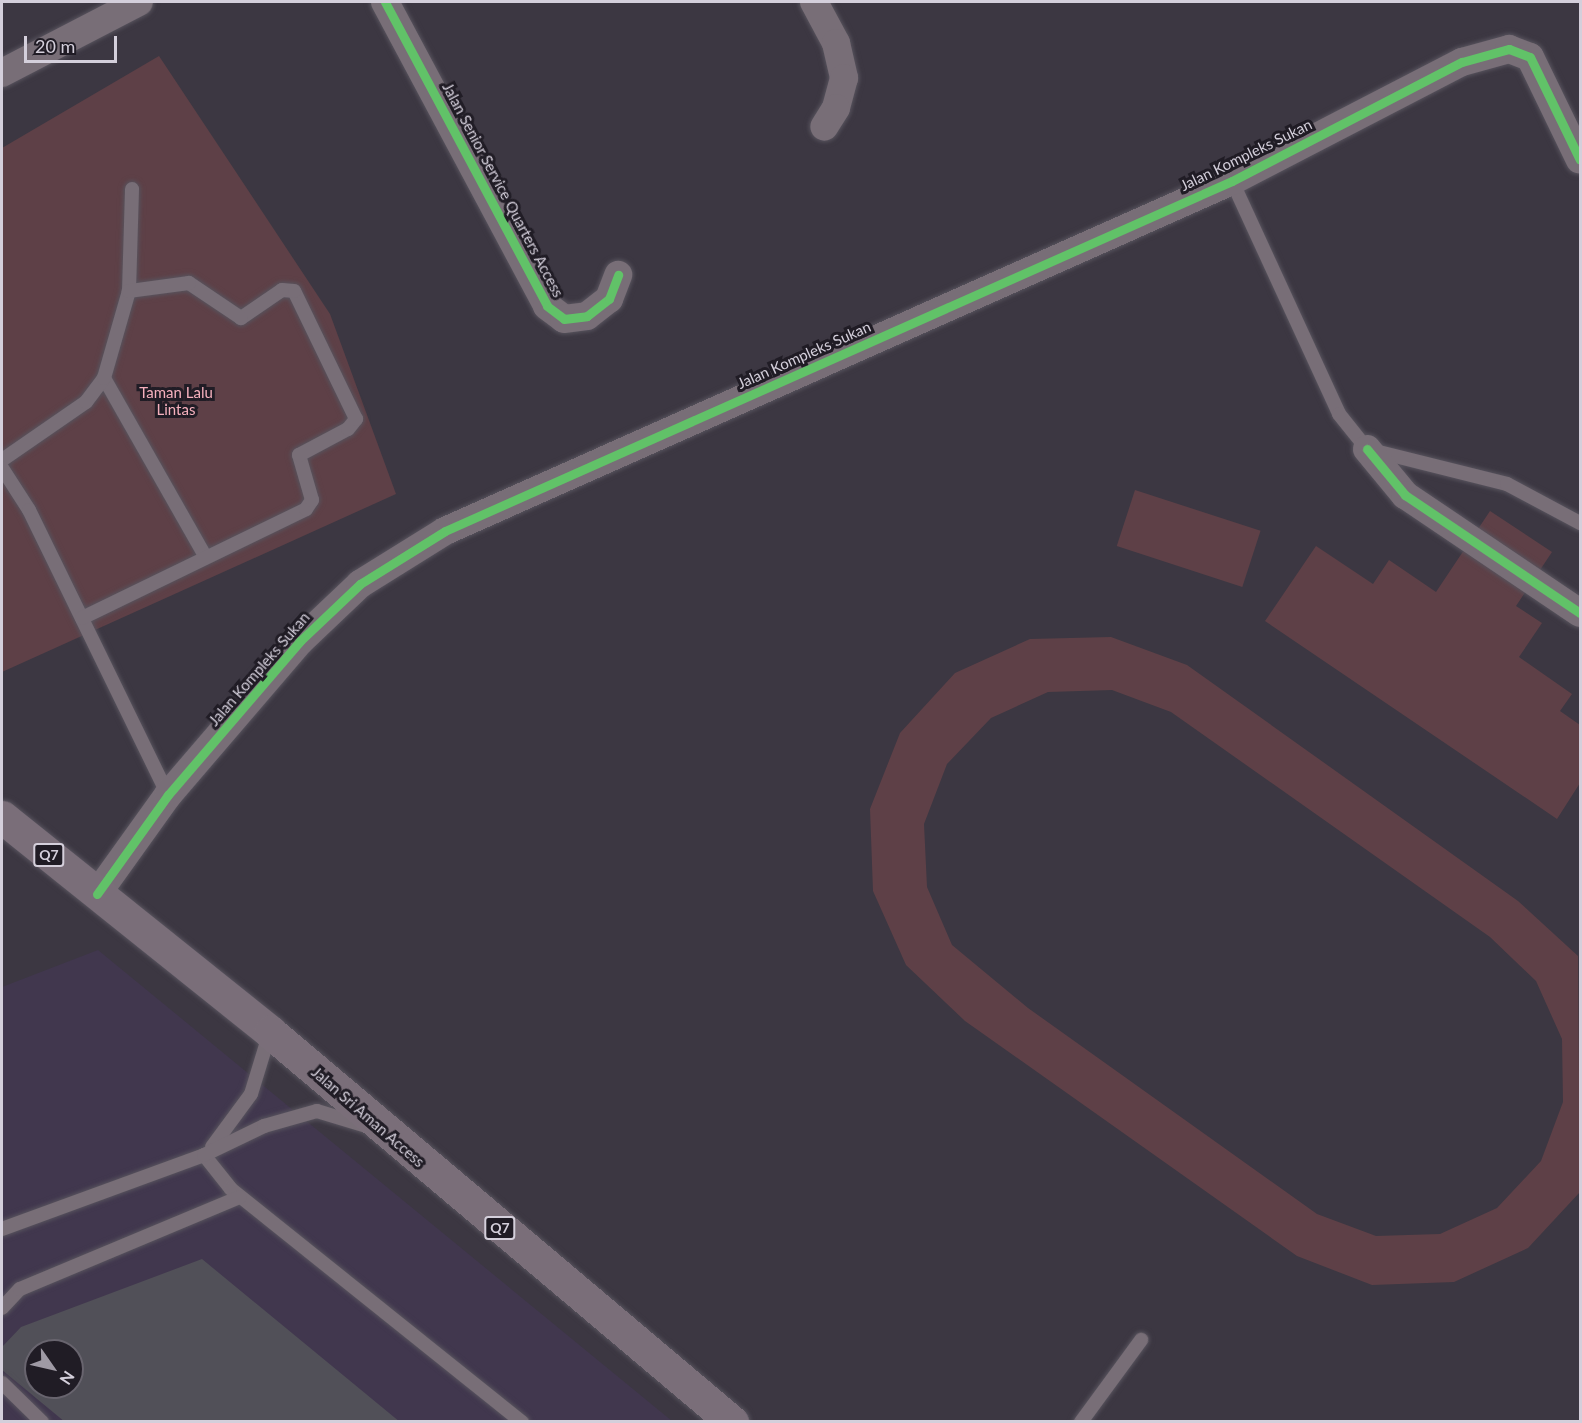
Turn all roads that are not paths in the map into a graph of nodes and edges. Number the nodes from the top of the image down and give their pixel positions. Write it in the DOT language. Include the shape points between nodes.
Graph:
graph roads {
  1 [pos="140,2"];
  2 [pos="385,2"];
  3 [pos="814,2"];
  4 [pos="2,73"];
  5 [pos="824,127"];
  6 [pos="1581,160"];
  7 [pos="1232,181"];
  8 [pos="132,189"];
  9 [pos="618,275"];
  10 [pos="129,291"];
  11 [pos="104,378"];
  12 [pos="1367,449"];
  13 [pos="2,460"];
  14 [pos="2,468"];
  15 [pos="1581,523"];
  16 [pos="205,556"];
  17 [pos="1581,613"];
  18 [pos="82,618"];
  19 [pos="168,795"];
  20 [pos="2,817"];
  21 [pos="97,894"];
  22 [pos="270,1032"];
  23 [pos="382,1131"];
  24 [pos="204,1155"];
  25 [pos="240,1197"];
  26 [pos="2,1229"];
  27 [pos="2,1308"];
  28 [pos="1141,1340"];
  29 [pos="2,1383"];
  30 [pos="42,1422"];
  31 [pos="522,1422"];
  32 [pos="732,1422"];
  33 [pos="1081,1422"];
  1 -- 4 [label="street"];
  2 -- 9 [label="street, Jalan Senior Service Quarters Access" via="547,306 564,320 587,316 609,299"];
  3 -- 5 [label="street" via="836,43 844,78 836,108"];
  6 -- 7 [label="street, Jalan Kompleks Sukan" via="1530,57 1509,49 1462,62"];
  7 -- 12 [label="lane" via="1339,414"];
  7 -- 19 [label="street, Jalan Kompleks Sukan" via="445,531 403,555 360,584 300,641"];
  8 -- 10 [label="lane"];
  10 -- 11 [label="lane"];
  10 -- 16 [label="lane" via="189,283 241,318 282,290 294,291 356,414 348,429 299,455 310,505"];
  11 -- 13 [label="lane" via="86,402"];
  11 -- 16 [label="lane"];
  12 -- 15 [label="lane" via="1507,484"];
  12 -- 17 [label="street" via="1405,495"];
  14 -- 18 [label="lane" via="29,510"];
  16 -- 18 [label="lane"];
  18 -- 19 [label="lane"];
  19 -- 21 [label="street, Jalan Kompleks Sukan"];
  20 -- 21 [label="main road, Jalan Sri Aman Access / Q7"];
  21 -- 22 [label="main road, Jalan Sri Aman Access / Q7"];
  22 -- 23 [label="main road, Jalan Sri Aman Access / Q7"];
  22 -- 24 [label="lane" via="251,1094"];
  23 -- 24 [label="lane" via="317,1111 264,1126"];
  23 -- 32 [label="main road, Jalan Sri Aman Access / Q7"];
  24 -- 25 [label="lane"];
  24 -- 26 [label="lane"];
  25 -- 27 [label="lane" via="20,1289"];
  25 -- 31 [label="lane"];
  28 -- 33 [label="lane"];
  29 -- 30 [label="lane"];
}
